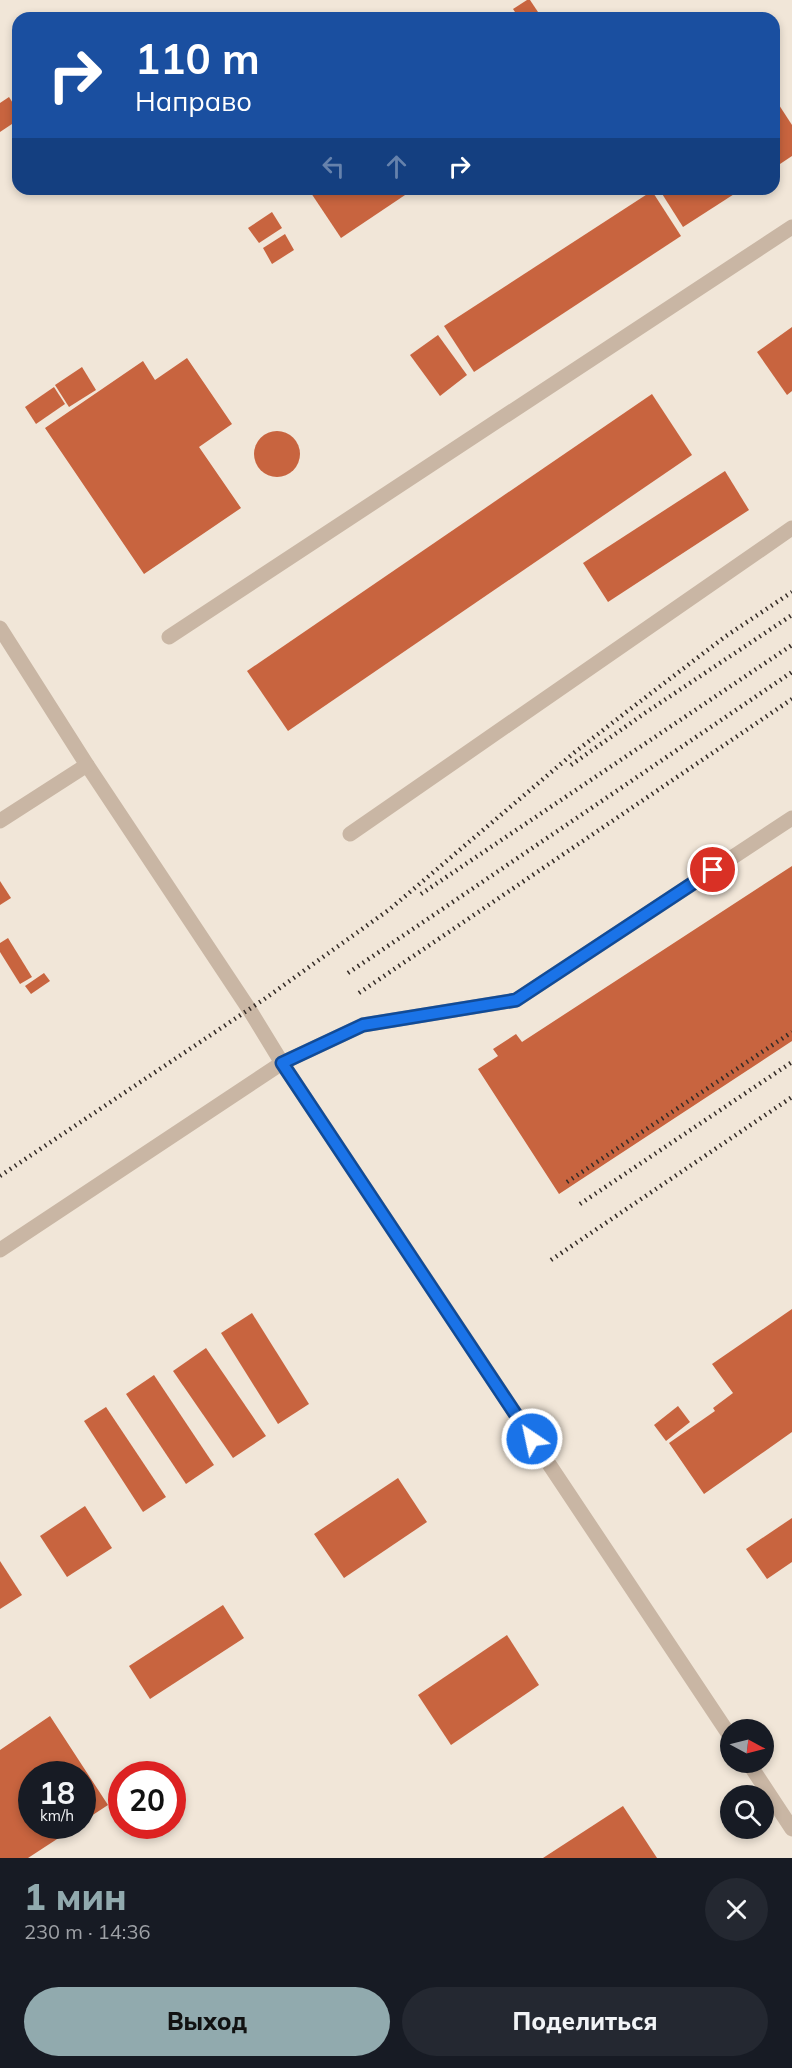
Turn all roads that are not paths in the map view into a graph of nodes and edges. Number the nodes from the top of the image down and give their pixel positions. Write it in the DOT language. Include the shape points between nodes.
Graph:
graph roads {
  1 [pos="792,227"];
  2 [pos="792,528"];
  3 [pos="0,628"];
  4 [pos="169,637"];
  5 [pos="87,765"];
  6 [pos="792,818"];
  7 [pos="0,821"];
  8 [pos="350,834"];
  9 [pos="282,1063"];
  10 [pos="0,1250"];
  11 [pos="720,1722"];
  12 [pos="755,1773"];
  13 [pos="792,1829"];
  1 -- 4 [label="lane"];
  2 -- 8 [label="lane"];
  3 -- 5 [label="lane"];
  5 -- 7 [label="lane"];
  5 -- 9 [label="lane"];
  6 -- 9 [label="lane" via="516,1000 363,1025"];
  9 -- 10 [label="lane"];
  9 -- 11 [label="lane"];
  12 -- 13 [label="lane"];
}
